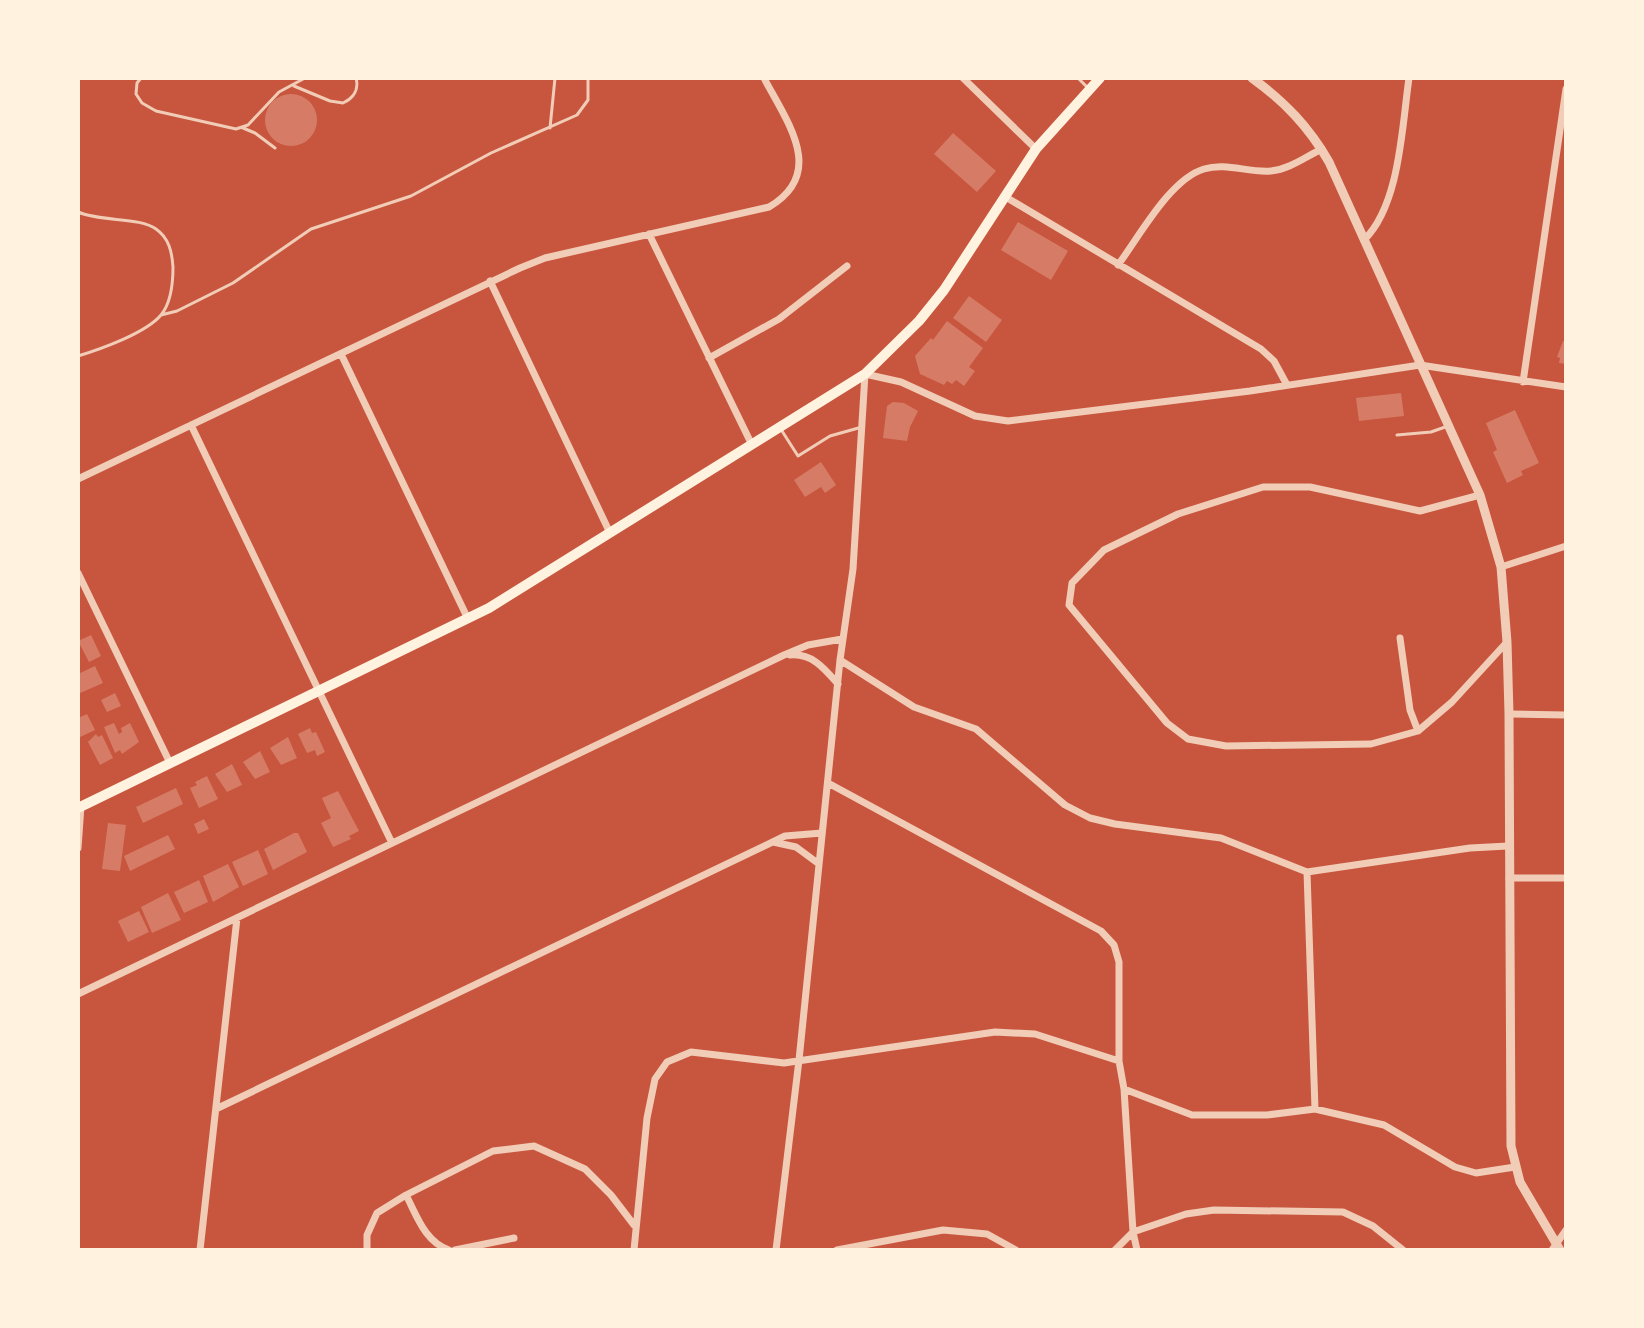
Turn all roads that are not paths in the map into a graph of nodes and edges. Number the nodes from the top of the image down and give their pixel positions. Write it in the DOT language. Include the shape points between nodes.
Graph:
graph roads {
  1 [pos="141,78"];
  2 [pos="305,78"];
  3 [pos="356,78"];
  4 [pos="555,78"];
  5 [pos="588,78"];
  6 [pos="764,78"];
  7 [pos="963,78"];
  8 [pos="1078,78"];
  9 [pos="1100,78"];
  10 [pos="1252,78"];
  11 [pos="1409,78"];
  12 [pos="290,86"];
  13 [pos="1089,89"];
  14 [pos="1566,89"];
  15 [pos="243,128"];
  16 [pos="550,128"];
  17 [pos="275,148"];
  18 [pos="1036,149"];
  19 [pos="1322,149"];
  20 [pos="1004,196"];
  21 [pos="78,212"];
  22 [pos="649,234"];
  23 [pos="1364,240"];
  24 [pos="1118,265"];
  25 [pos="847,266"];
  26 [pos="490,281"];
  27 [pos="161,315"];
  28 [pos="341,354"];
  29 [pos="78,356"];
  30 [pos="709,358"];
  31 [pos="1420,365"];
  32 [pos="865,374"];
  33 [pos="1523,382"];
  34 [pos="1287,385"];
  35 [pos="1566,387"];
  36 [pos="191,425"];
  37 [pos="1449,425"];
  38 [pos="863,426"];
  39 [pos="780,428"];
  40 [pos="1397,435"];
  41 [pos="752,445"];
  42 [pos="78,479"];
  43 [pos="1480,495"];
  44 [pos="610,533"];
  45 [pos="1566,546"];
  46 [pos="1501,567"];
  47 [pos="78,573"];
  48 [pos="468,619"];
  49 [pos="1400,638"];
  50 [pos="842,639"];
  51 [pos="1507,642"];
  52 [pos="784,655"];
  53 [pos="840,660"];
  54 [pos="838,684"];
  55 [pos="320,691"];
  56 [pos="1509,714"];
  57 [pos="1566,715"];
  58 [pos="1418,731"];
  59 [pos="170,763"];
  60 [pos="828,783"];
  61 [pos="80,807"];
  62 [pos="822,833"];
  63 [pos="391,841"];
  64 [pos="773,842"];
  65 [pos="1508,846"];
  66 [pos="78,848"];
  67 [pos="819,864"];
  68 [pos="1307,872"];
  69 [pos="1509,878"];
  70 [pos="1566,878"];
  71 [pos="237,918"];
  72 [pos="78,994"];
  73 [pos="799,1060"];
  74 [pos="1119,1061"];
  75 [pos="1124,1089"];
  76 [pos="218,1108"];
  77 [pos="1315,1109"];
  78 [pos="1515,1167"];
  79 [pos="406,1195"];
  80 [pos="635,1225"];
  81 [pos="1566,1230"];
  82 [pos="1133,1232"];
  83 [pos="514,1238"];
  84 [pos="1557,1247"];
  85 [pos="200,1250"];
  86 [pos="367,1250"];
  87 [pos="449,1250"];
  88 [pos="455,1250"];
  89 [pos="634,1250"];
  90 [pos="776,1250"];
  91 [pos="837,1250"];
  92 [pos="1016,1250"];
  93 [pos="1115,1250"];
  94 [pos="1137,1250"];
  95 [pos="1403,1250"];
  1 -- 15 [label="lane" via="136,94 148,107"];
  2 -- 12 [label="lane"];
  3 -- 12 [label="lane" via="354,95 343,103"];
  4 -- 16 [label="lane"];
  5 -- 16 [label="lane" via="584,108"];
  6 -- 22 [label="street" via="796,142 800,159 793,188 769,207"];
  7 -- 18 [label="street"];
  8 -- 13 [label="lane"];
  9 -- 13 [label="main road"];
  10 -- 19 [label="street" via="1291,110"];
  11 -- 23 [label="street" via="1389,200 1380,222"];
  12 -- 15 [label="lane"];
  13 -- 18 [label="main road"];
  14 -- 33 [label="street"];
  15 -- 17 [label="lane"];
  16 -- 27 [label="lane" via="411,196 311,229 233,283"];
  18 -- 20 [label="main road"];
  19 -- 23 [label="street"];
  19 -- 24 [label="street" via="1282,169 1222,167 1191,175 1166,199"];
  20 -- 24 [label="street"];
  20 -- 32 [label="main road" via="944,290"];
  21 -- 27 [label="lane" via="159,231 173,260 171,291"];
  22 -- 26 [label="street" via="545,258"];
  22 -- 30 [label="street"];
  23 -- 31 [label="street"];
  24 -- 34 [label="street" via="1261,349"];
  25 -- 30 [label="street" via="779,319"];
  26 -- 28 [label="street"];
  26 -- 44 [label="street"];
  27 -- 29 [label="lane" via="140,330"];
  28 -- 36 [label="street"];
  28 -- 48 [label="street"];
  30 -- 41 [label="street"];
  31 -- 33 [label="street"];
  31 -- 34 [label="street"];
  31 -- 37 [label="street"];
  32 -- 34 [label="street" via="901,382 975,416 1008,421"];
  32 -- 38 [label="street"];
  32 -- 39 [label="main road"];
  33 -- 35 [label="street"];
  36 -- 42 [label="street"];
  36 -- 55 [label="street"];
  37 -- 40 [label="lane"];
  37 -- 43 [label="street"];
  38 -- 39 [label="lane" via="830,436 798,456"];
  38 -- 50 [label="street" via="853,569"];
  39 -- 41 [label="main road"];
  41 -- 44 [label="main road"];
  43 -- 46 [label="street"];
  43 -- 58 [label="street" via="1420,511 1310,487 1263,487 1178,514 1104,550 1072,583 1069,605 1167,723 1188,739 1226,746 1371,744"];
  44 -- 48 [label="main road"];
  45 -- 46 [label="street"];
  46 -- 51 [label="street"];
  47 -- 59 [label="street"];
  48 -- 55 [label="main road"];
  49 -- 58 [label="street"];
  50 -- 52 [label="street"];
  50 -- 53 [label="street"];
  51 -- 56 [label="street"];
  51 -- 58 [label="street"];
  52 -- 54 [label="street" via="806,655"];
  52 -- 63 [label="street"];
  53 -- 54 [label="street"];
  53 -- 68 [label="street" via="914,707 976,729 1065,805 1090,818 1221,838"];
  54 -- 60 [label="street"];
  55 -- 59 [label="main road"];
  55 -- 63 [label="street"];
  56 -- 57 [label="street"];
  56 -- 65 [label="street"];
  59 -- 61 [label="main road"];
  60 -- 62 [label="street"];
  60 -- 74 [label="street" via="1101,931 1114,945 1119,962"];
  61 -- 66 [label="street"];
  62 -- 64 [label="street"];
  62 -- 67 [label="street"];
  63 -- 71 [label="street"];
  64 -- 67 [label="street" via="796,847"];
  64 -- 76 [label="street"];
  65 -- 68 [label="street"];
  65 -- 69 [label="street"];
  67 -- 73 [label="street"];
  68 -- 77 [label="street"];
  69 -- 70 [label="street"];
  69 -- 78 [label="street"];
  71 -- 72 [label="street"];
  71 -- 76 [label="street"];
  73 -- 74 [label="street" via="995,1032 1035,1034"];
  73 -- 80 [label="street" via="784,1063 691,1052 667,1062 655,1079"];
  73 -- 90 [label="street"];
  74 -- 75 [label="street"];
  75 -- 77 [label="street" via="1192,1115"];
  75 -- 82 [label="street"];
  76 -- 85 [label="street"];
  77 -- 78 [label="street" via="1384,1125 1455,1167 1476,1173"];
  78 -- 84 [label="street"];
  79 -- 80 [label="street" via="493,1151 534,1146 585,1169"];
  79 -- 86 [label="street" via="377,1213"];
  79 -- 87 [label="street" via="428,1235"];
  80 -- 89 [label="street"];
  81 -- 84 [label="street"];
  82 -- 93 [label="street"];
  82 -- 94 [label="street"];
  82 -- 95 [label="street" via="1214,1210 1343,1212 1373,1226"];
  83 -- 88 [label="street"];
  91 -- 92 [label="street" via="943,1230 987,1234"];
}
